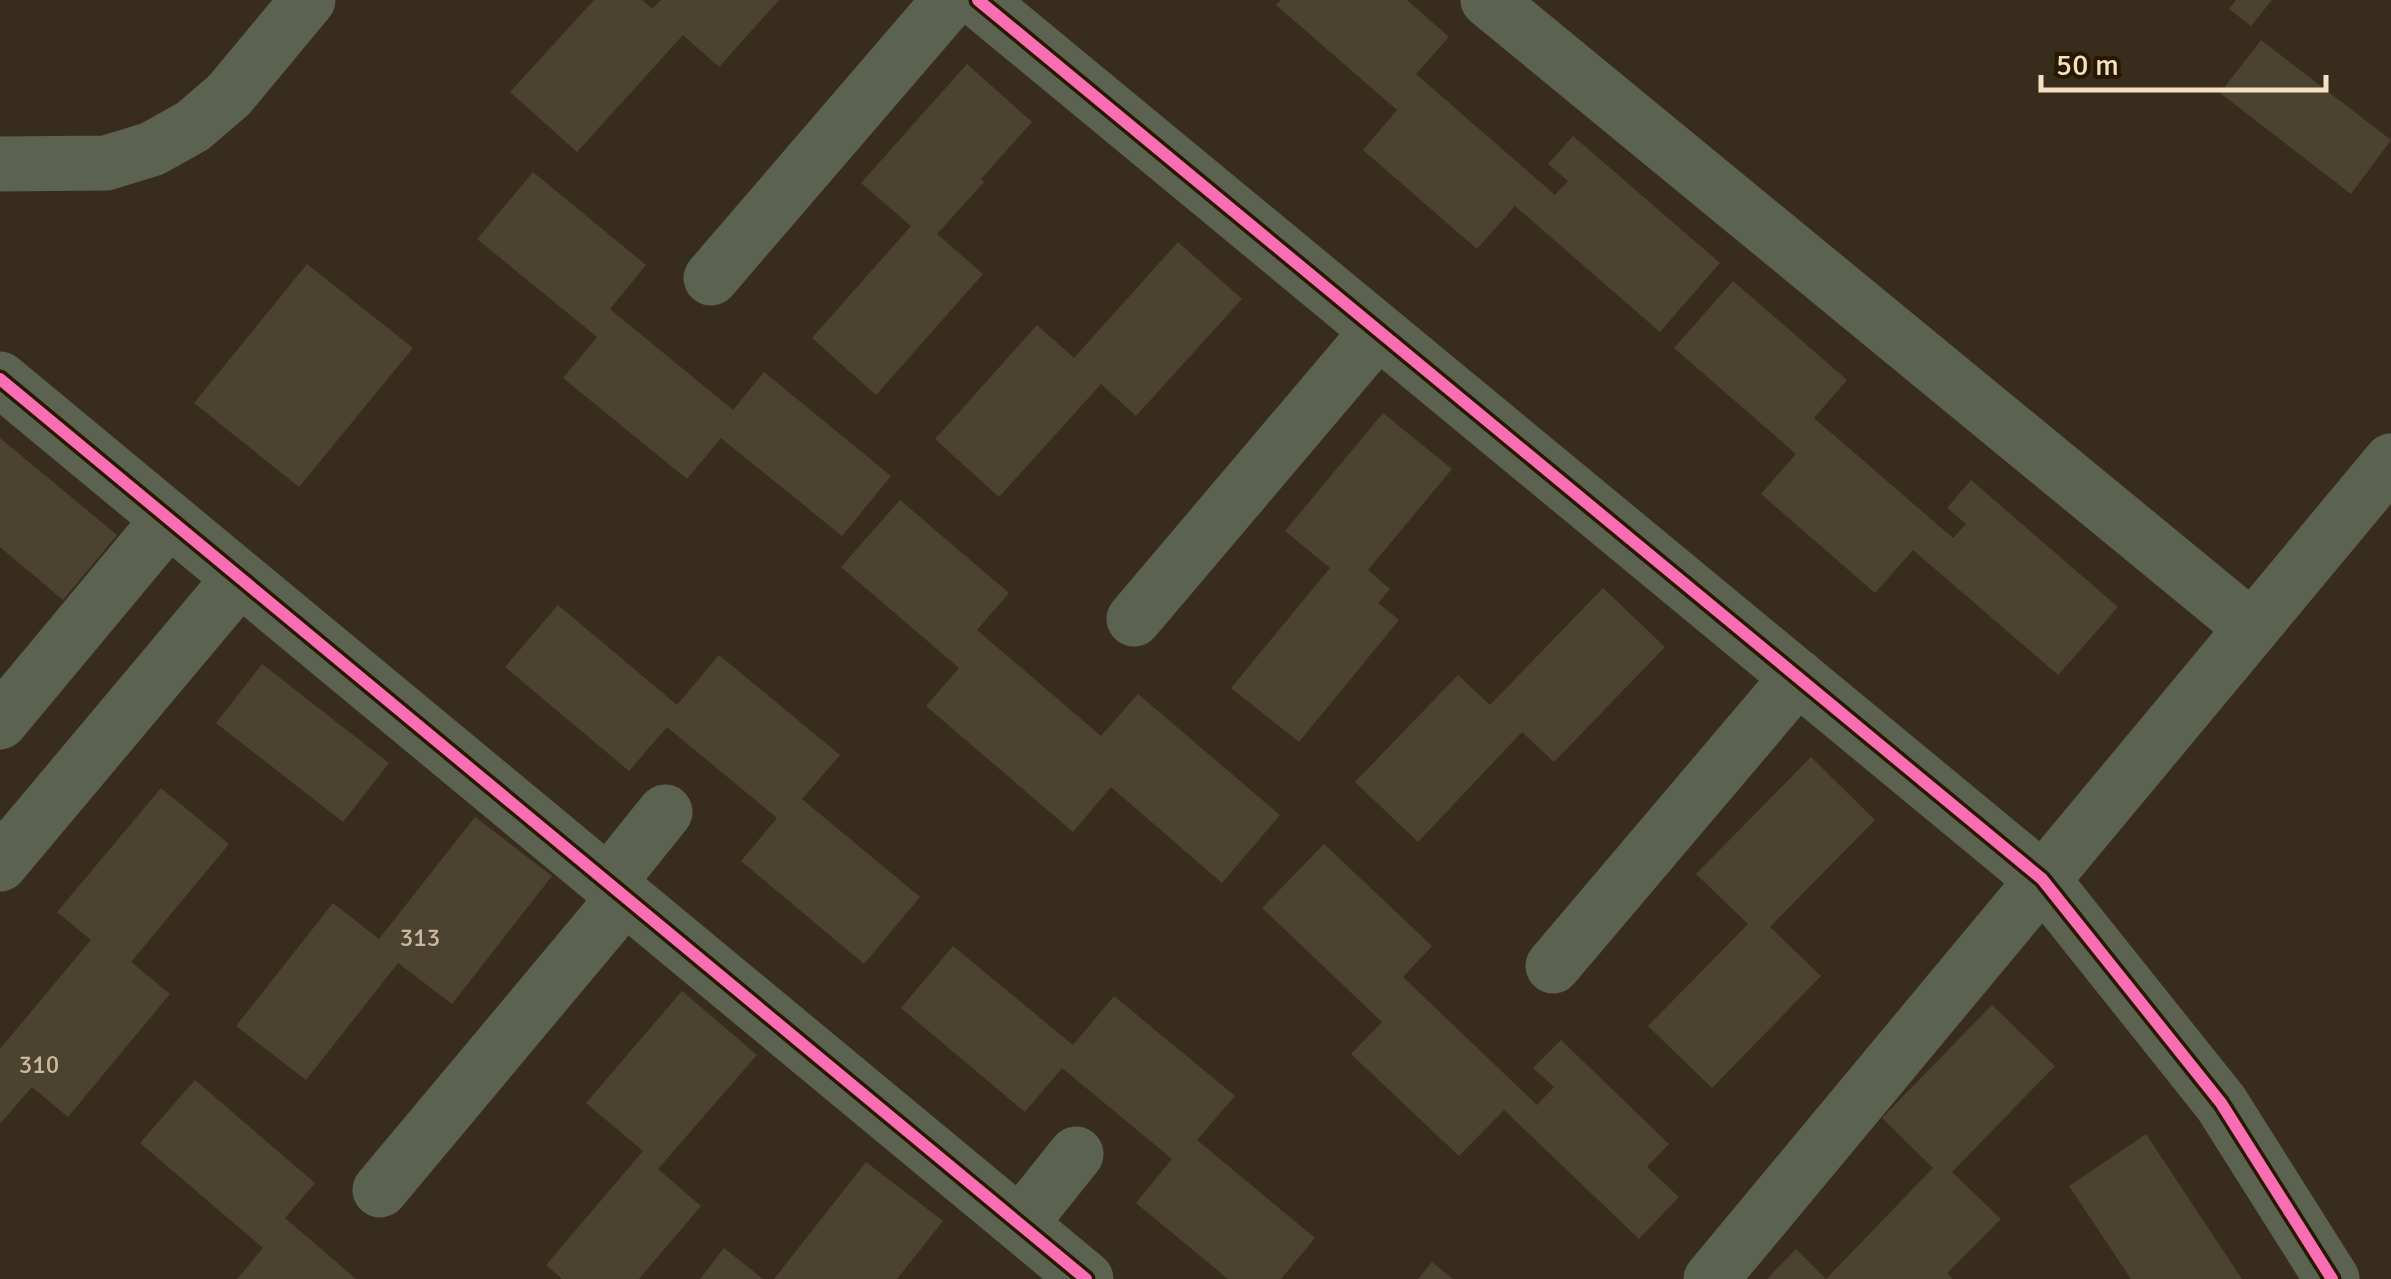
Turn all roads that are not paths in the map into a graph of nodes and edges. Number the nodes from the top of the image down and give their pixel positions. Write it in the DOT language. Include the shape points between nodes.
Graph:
graph roads {
  1 [pos="308,0"];
  2 [pos="950,0"];
  3 [pos="978,0"];
  4 [pos="1488,0"];
  5 [pos="0,164"];
  6 [pos="712,278"];
  7 [pos="1378,331"];
  8 [pos="0,379"];
  9 [pos="2391,460"];
  10 [pos="169,519"];
  11 [pos="240,578"];
  12 [pos="1134,619"];
  13 [pos="2252,628"];
  14 [pos="1798,677"];
  15 [pos="0,722"];
  16 [pos="666,812"];
  17 [pos="8,839"];
  18 [pos="2042,880"];
  19 [pos="617,890"];
  20 [pos="1553,966"];
  21 [pos="1076,1154"];
  22 [pos="380,1190"];
  23 [pos="1044,1257"];
  24 [pos="1712,1279"];
  25 [pos="2332,1279"];
  1 -- 5 [label="street" via="229,94 193,126 152,149 106,163"];
  2 -- 6 [label="street"];
  3 -- 7 [label="street"];
  4 -- 13 [label="street"];
  7 -- 12 [label="street"];
  7 -- 14 [label="street"];
  8 -- 10 [label="street"];
  9 -- 13 [label="street"];
  10 -- 11 [label="street"];
  10 -- 15 [label="street"];
  11 -- 17 [label="street"];
  11 -- 19 [label="street"];
  13 -- 18 [label="street"];
  14 -- 18 [label="street"];
  14 -- 20 [label="street"];
  16 -- 19 [label="street"];
  18 -- 24 [label="street"];
  18 -- 25 [label="street" via="2221,1103"];
  19 -- 22 [label="street"];
  19 -- 23 [label="street"];
  21 -- 23 [label="street"];
}
